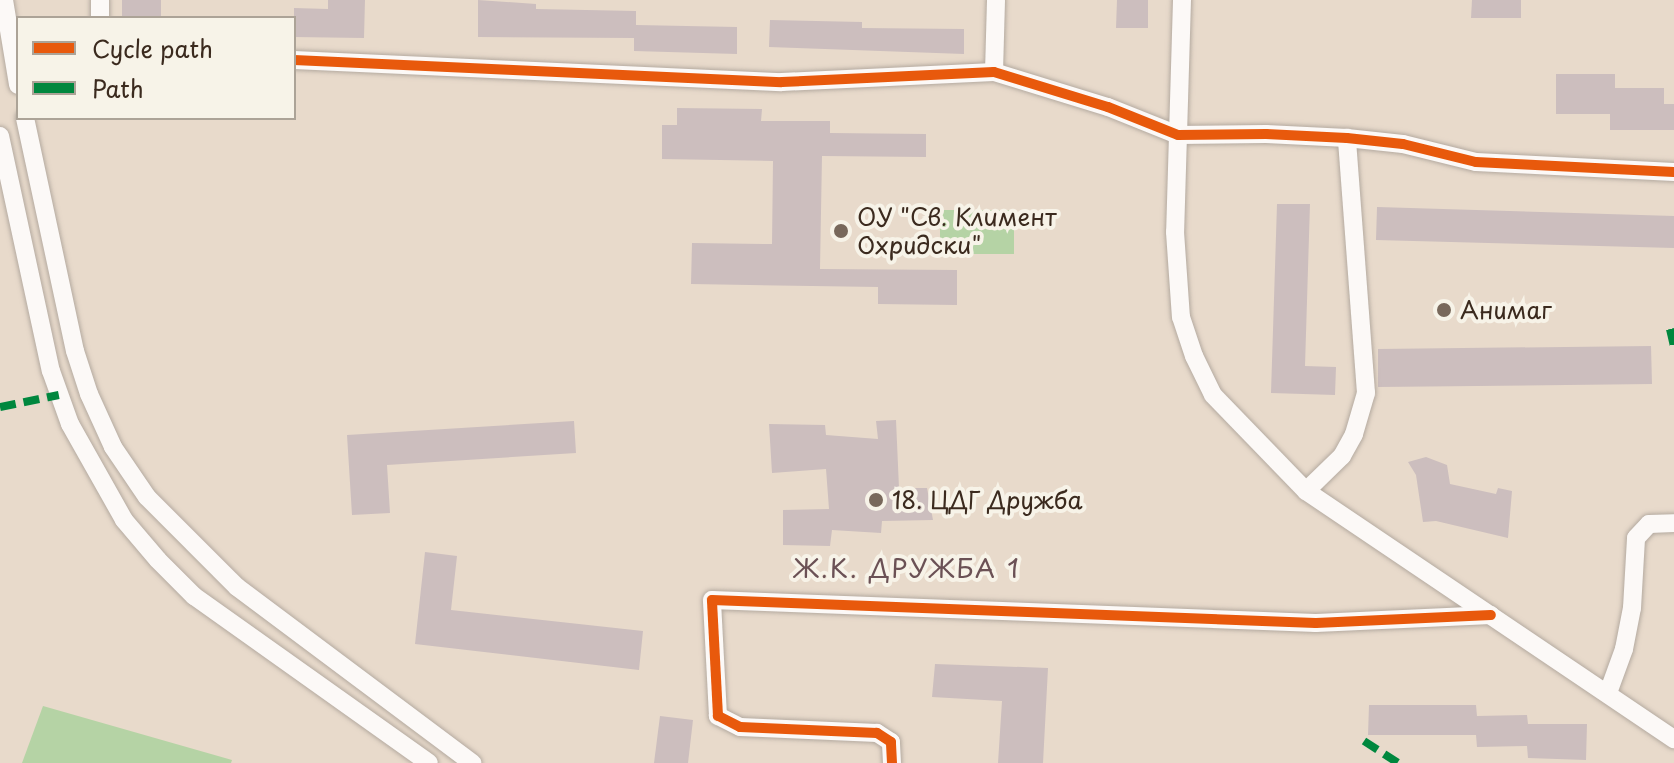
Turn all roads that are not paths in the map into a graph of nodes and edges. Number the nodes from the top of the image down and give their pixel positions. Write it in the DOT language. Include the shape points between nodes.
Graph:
graph roads {
  1 [pos="4,0"];
  2 [pos="996,0"];
  3 [pos="1182,0"];
  4 [pos="9,46"];
  5 [pos="296,60"];
  6 [pos="994,72"];
  7 [pos="16,76"];
  8 [pos="25,120"];
  9 [pos="1178,135"];
  10 [pos="0,136"];
  11 [pos="1347,138"];
  12 [pos="1674,172"];
  13 [pos="1306,491"];
  14 [pos="1674,523"];
  15 [pos="1491,615"];
  16 [pos="1608,693"];
  17 [pos="1674,739"];
  18 [pos="429,763"];
  19 [pos="472,763"];
  20 [pos="892,763"];
  1 -- 4 [label="street"];
  2 -- 6 [label="street"];
  3 -- 9 [label="street"];
  4 -- 7 [label="street"];
  5 -- 6 [label="street" via="782,82"];
  6 -- 9 [label="street"];
  8 -- 19 [label="street" via="75,351 113,447 147,497 237,587"];
  9 -- 11 [label="street"];
  9 -- 13 [label="street" via="1175,232 1181,317 1194,356 1213,395"];
  10 -- 18 [label="street" via="51,371 70,424 124,520 194,596"];
  11 -- 12 [label="street" via="1403,144 1476,162"];
  11 -- 13 [label="street" via="1366,393 1342,456"];
  13 -- 15 [label="street"];
  14 -- 16 [label="street" via="1649,524 1636,538 1632,608"];
  15 -- 16 [label="street"];
  15 -- 20 [label="street" via="1316,623 712,600 718,716 740,727 877,733 891,742"];
  16 -- 17 [label="street"];
}
